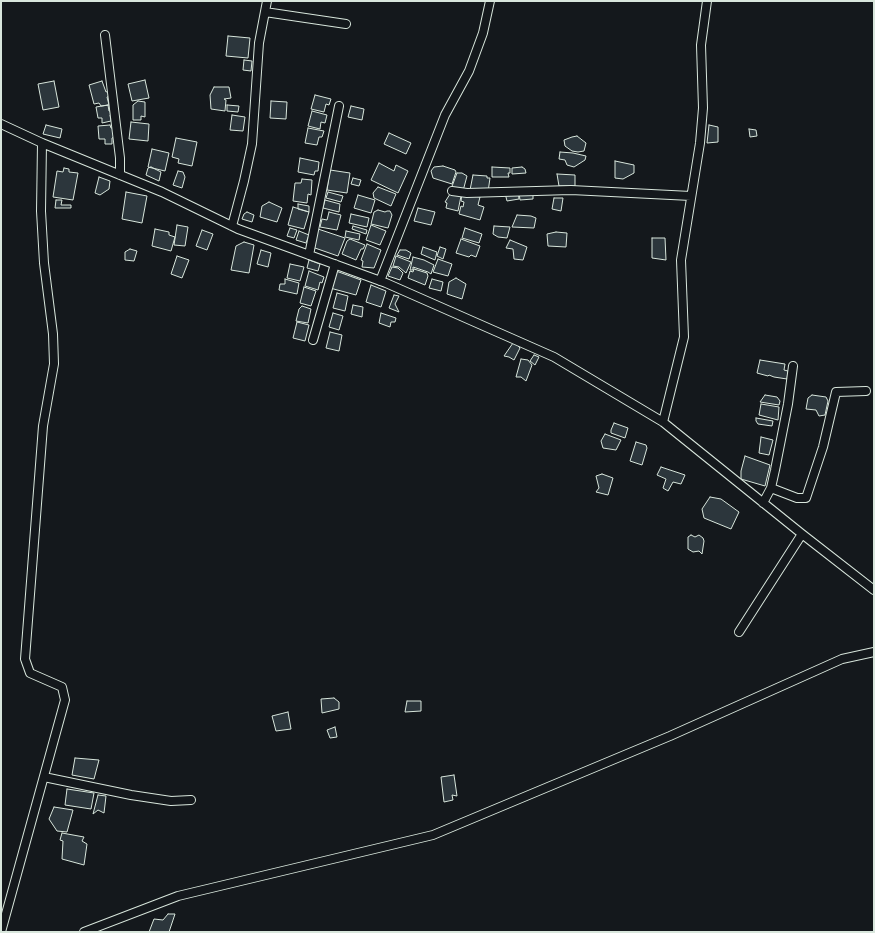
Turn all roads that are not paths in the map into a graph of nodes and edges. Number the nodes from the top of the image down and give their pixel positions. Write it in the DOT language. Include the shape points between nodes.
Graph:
graph roads {
  1 [pos="267,1"];
  2 [pos="490,1"];
  3 [pos="707,1"];
  4 [pos="265,12"];
  5 [pos="346,24"];
  6 [pos="105,35"];
  7 [pos="339,106"];
  8 [pos="1,124"];
  9 [pos="42,143"];
  10 [pos="120,175"];
  11 [pos="452,191"];
  12 [pos="691,196"];
  13 [pos="232,226"];
  14 [pos="309,255"];
  15 [pos="335,264"];
  16 [pos="380,281"];
  17 [pos="313,340"];
  18 [pos="793,366"];
  19 [pos="866,391"];
  20 [pos="663,422"];
  21 [pos="771,488"];
  22 [pos="763,503"];
  23 [pos="802,534"];
  24 [pos="874,590"];
  25 [pos="739,632"];
  26 [pos="874,652"];
  27 [pos="44,777"];
  28 [pos="191,800"];
  29 [pos="1,932"];
  30 [pos="84,932"];
  1 -- 4 [label="street"];
  2 -- 16 [label="street" via="483,33 469,71 445,115"];
  3 -- 12 [label="street" via="701,45 703,108"];
  4 -- 5 [label="street"];
  4 -- 13 [label="street" via="259,43 252,144"];
  6 -- 10 [label="street"];
  7 -- 14 [label="street"];
  8 -- 9 [label="street"];
  9 -- 10 [label="street"];
  9 -- 27 [label="street" via="44,263 54,364 43,426 25,658 30,672 62,687 65,700"];
  10 -- 13 [label="street"];
  11 -- 12 [label="street" via="466,193 571,190"];
  12 -- 20 [label="street" via="681,260 684,337"];
  13 -- 14 [label="street"];
  14 -- 15 [label="street"];
  15 -- 16 [label="street"];
  15 -- 17 [label="street"];
  16 -- 20 [label="street" via="554,357"];
  18 -- 21 [label="street"];
  19 -- 21 [label="street" via="836,392 823,447 806,498 797,498"];
  20 -- 22 [label="street"];
  21 -- 22 [label="street"];
  22 -- 23 [label="street"];
  23 -- 24 [label="street"];
  23 -- 25 [label="street"];
  26 -- 30 [label="street" via="842,659 670,736 433,835 178,896"];
  27 -- 28 [label="street" via="131,795 171,801"];
  27 -- 29 [label="street"];
}
